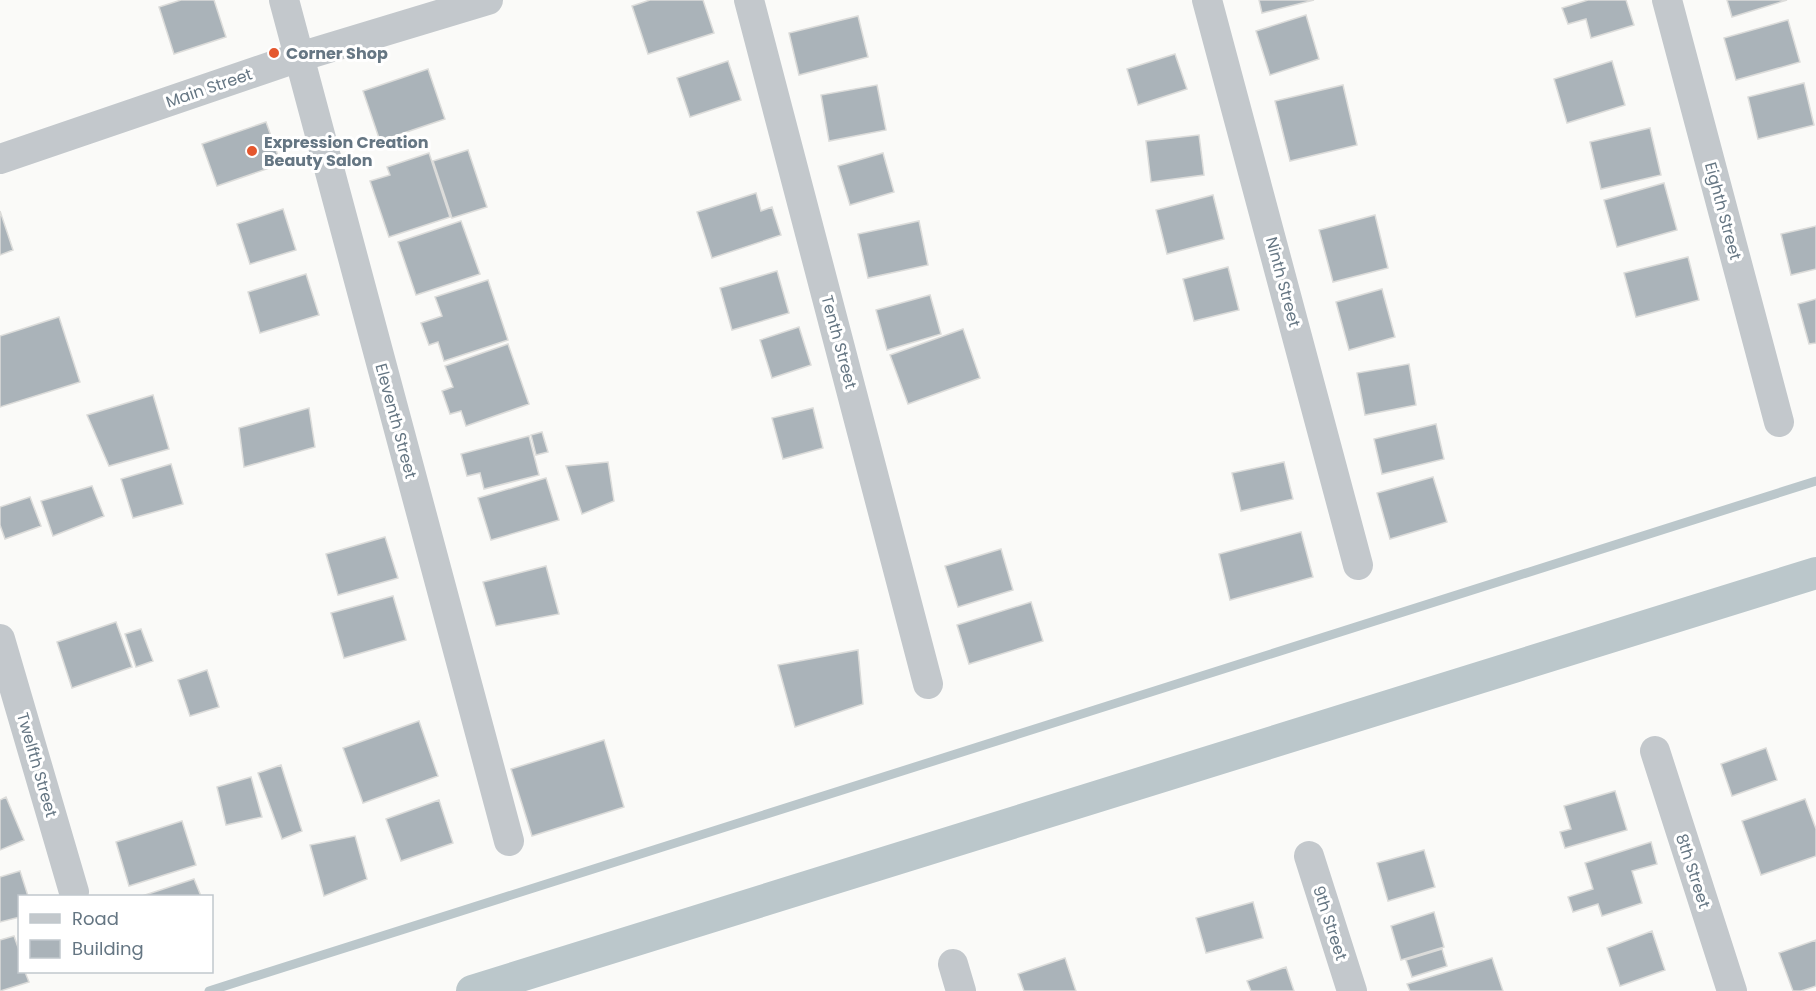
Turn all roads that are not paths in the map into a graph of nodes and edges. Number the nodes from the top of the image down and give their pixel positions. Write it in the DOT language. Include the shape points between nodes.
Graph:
graph roads {
  1 [pos="284,0"];
  2 [pos="488,0"];
  3 [pos="749,0"];
  4 [pos="1207,0"];
  5 [pos="1667,0"];
  6 [pos="299,57"];
  7 [pos="0,159"];
  8 [pos="1779,423"];
  9 [pos="1358,565"];
  10 [pos="0,639"];
  11 [pos="928,684"];
  12 [pos="1655,751"];
  13 [pos="509,841"];
  14 [pos="1309,856"];
  15 [pos="74,892"];
  16 [pos="1352,991"];
  17 [pos="1731,991"];
  1 -- 6 [label="street, Eleventh Street"];
  2 -- 6 [label="street, Main Street"];
  3 -- 11 [label="street, Tenth Street"];
  4 -- 9 [label="street, Ninth Street"];
  5 -- 8 [label="street, Eighth Street"];
  6 -- 7 [label="street, Main Street"];
  6 -- 13 [label="street, Eleventh Street"];
  10 -- 15 [label="street, Twelfth Street"];
  12 -- 17 [label="street, 8th Street"];
  14 -- 16 [label="street, 9th Street"];
}
